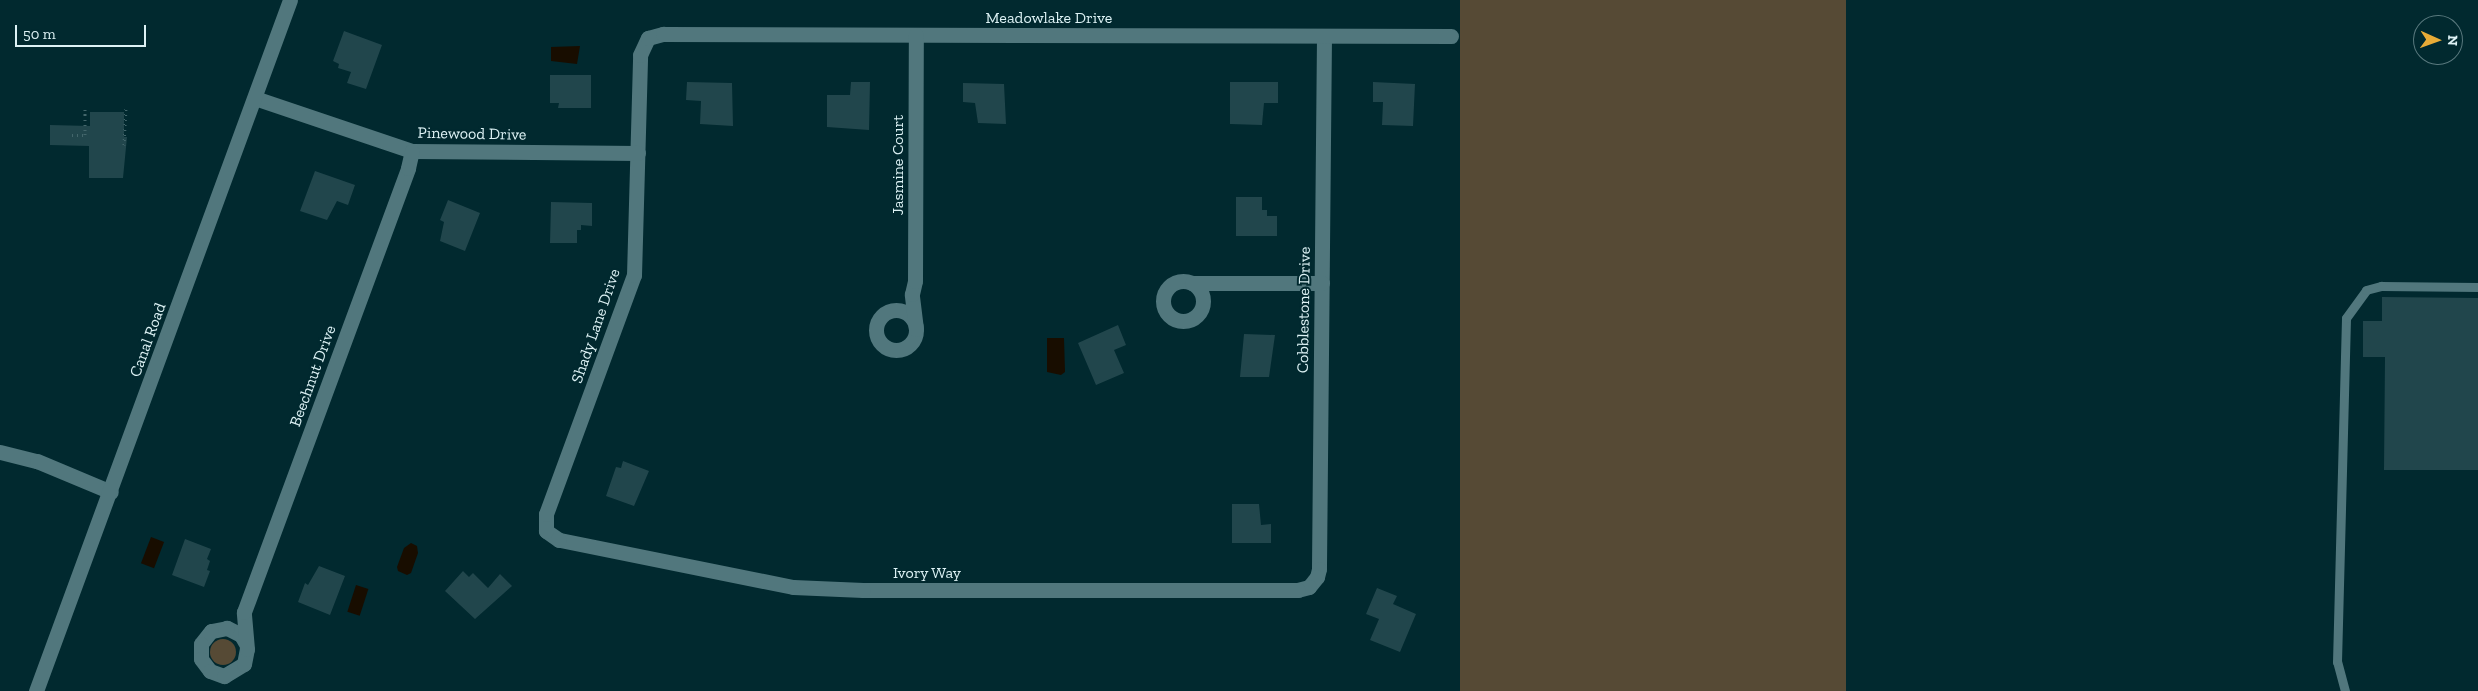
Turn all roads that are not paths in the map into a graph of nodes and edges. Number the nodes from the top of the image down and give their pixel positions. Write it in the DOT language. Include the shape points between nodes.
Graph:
graph roads {
  1 [pos="290,0"];
  2 [pos="916,35"];
  3 [pos="1324,36"];
  4 [pos="1451,36"];
  5 [pos="648,38"];
  6 [pos="255,98"];
  7 [pos="412,151"];
  8 [pos="638,153"];
  9 [pos="1192,283"];
  10 [pos="1322,283"];
  11 [pos="1217,286"];
  12 [pos="2478,287"];
  13 [pos="912,294"];
  14 [pos="1203,306"];
  15 [pos="892,311"];
  16 [pos="916,329"];
  17 [pos="0,452"];
  18 [pos="111,492"];
  19 [pos="546,531"];
  20 [pos="1314,583"];
  21 [pos="244,612"];
  22 [pos="219,628"];
  23 [pos="245,642"];
  24 [pos="36,691"];
  25 [pos="2345,691"];
  1 -- 6 [label="street, Canal Road"];
  2 -- 3 [label="street, Meadowlake Drive"];
  2 -- 5 [label="street, Meadowlake Drive" via="663,34"];
  2 -- 13 [label="street, Jasmine Court" via="915,281"];
  3 -- 4 [label="street, Meadowlake Drive"];
  3 -- 10 [label="street, Cobblestone Drive"];
  5 -- 8 [label="street, Shady Lane Drive" via="640,55"];
  6 -- 7 [label="street, Pinewood Drive"];
  6 -- 18 [label="street, Canal Road"];
  7 -- 8 [label="street, Pinewood Drive"];
  7 -- 21 [label="street, Beechnut Drive"];
  8 -- 19 [label="street, Shady Lane Drive" via="634,276 546,514"];
  9 -- 11 [label="street"];
  9 -- 14 [label="street" via="1201,293"];
  9 -- 14 [label="street" via="1179,282 1168,288 1163,300 1166,313 1176,320 1190,320"];
  10 -- 11 [label="street"];
  10 -- 20 [label="street, Cobblestone Drive" via="1318,569"];
  11 -- 14 [label="street"];
  12 -- 25 [label="lane" via="2381,286 2366,290 2346,318 2336,662"];
  13 -- 15 [label="street"];
  13 -- 16 [label="street, Jasmine Court"];
  15 -- 16 [label="street" via="911,316"];
  15 -- 16 [label="street" via="882,317 876,329 884,346 895,350 908,347"];
  17 -- 18 [label="street" via="37,461"];
  18 -- 24 [label="street, Canal Road"];
  19 -- 20 [label="street, Ivory Way" via="560,540 793,588 1298,590"];
  21 -- 22 [label="street, Beechnut Drive" via="231,624"];
  21 -- 23 [label="street, Beechnut Drive"];
  22 -- 23 [label="street" via="234,630"];
  22 -- 23 [label="street, Beechnut Drive" via="211,631 201,644 201,659 210,671 224,676 239,670 247,657"];
}
